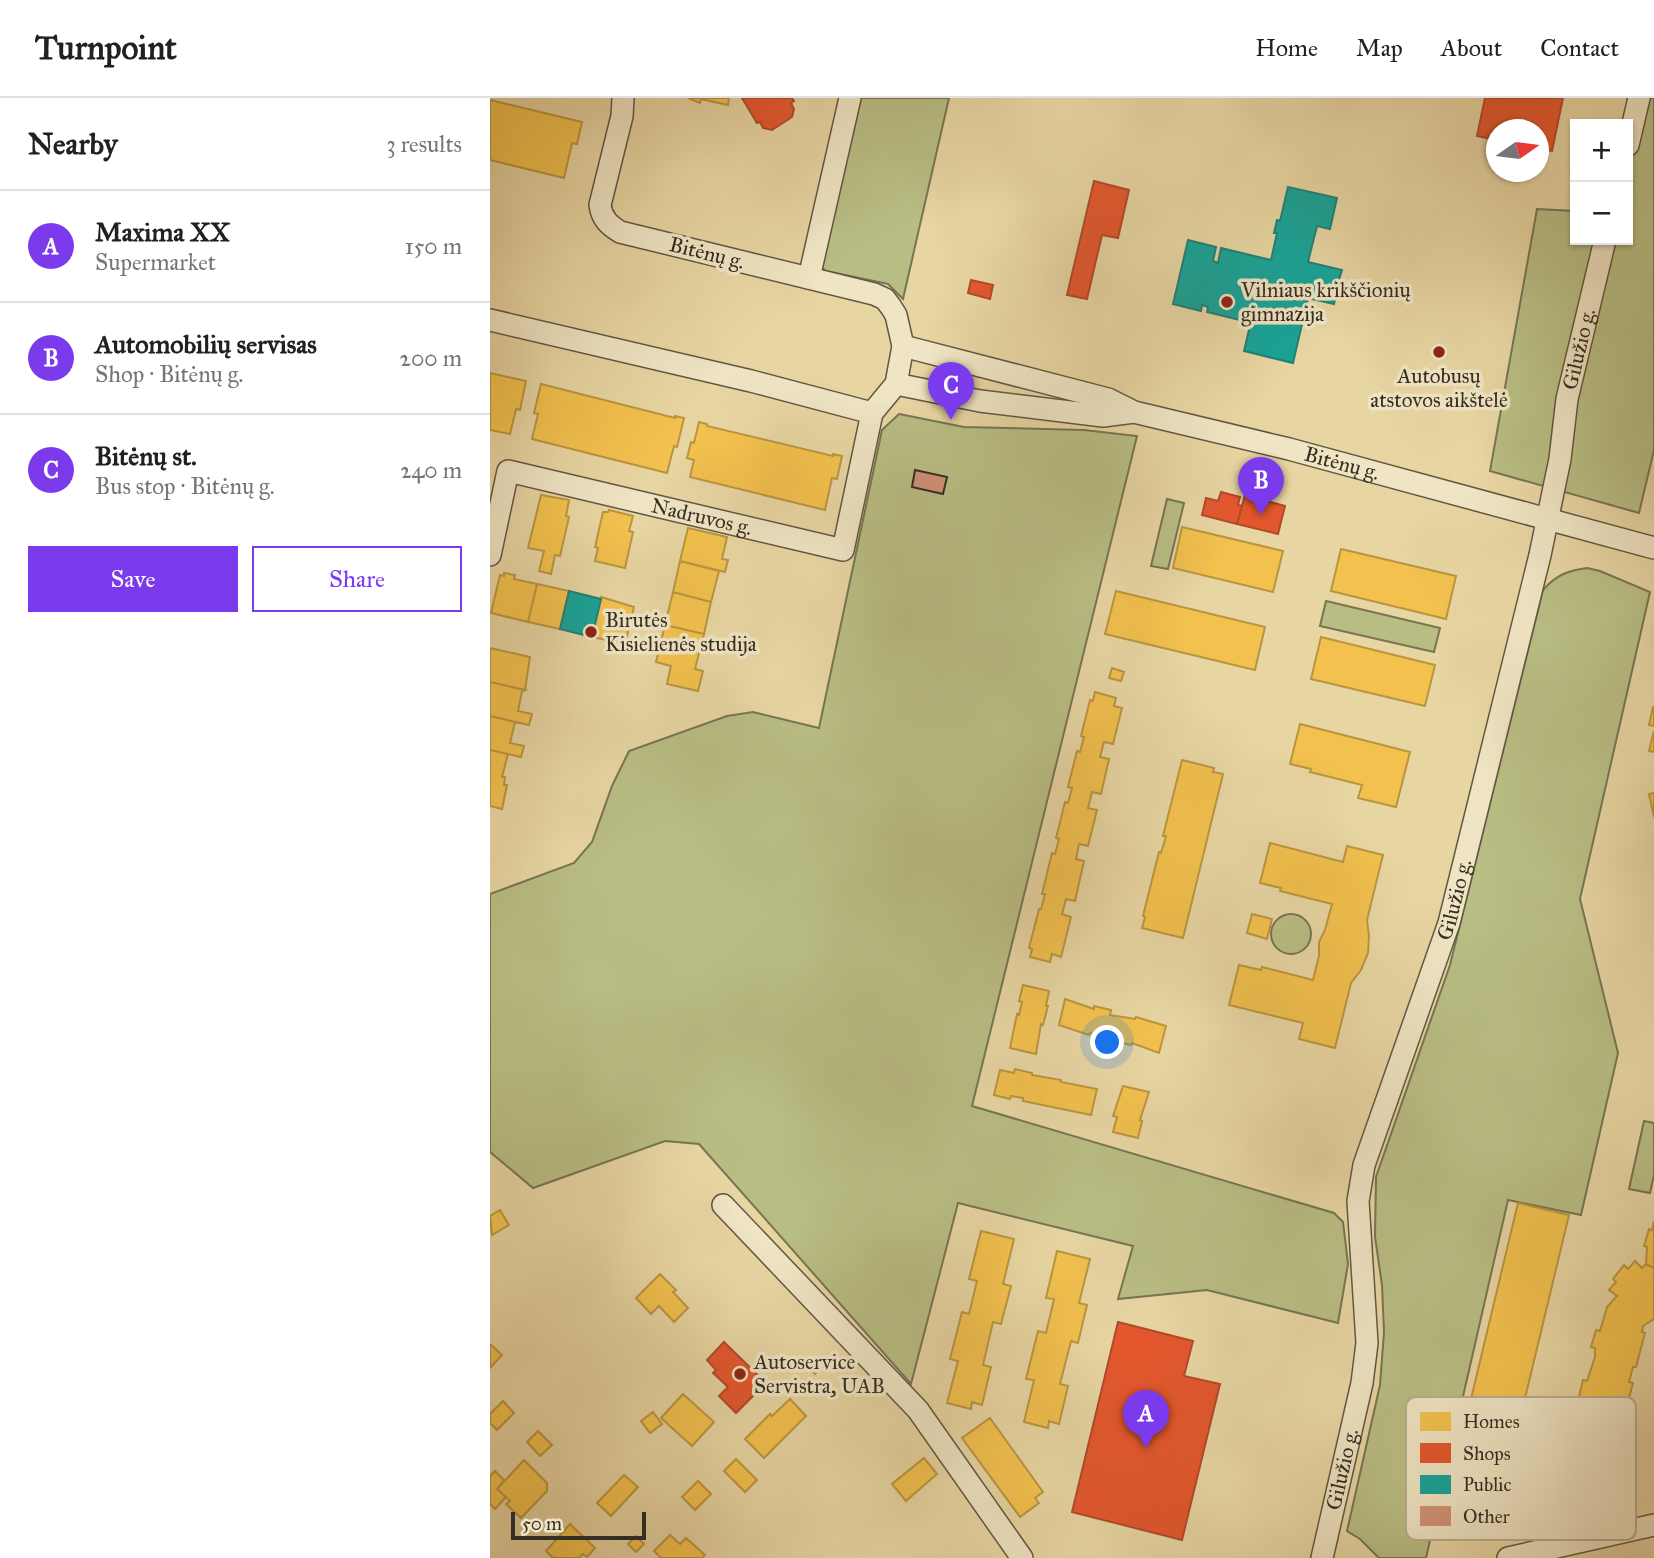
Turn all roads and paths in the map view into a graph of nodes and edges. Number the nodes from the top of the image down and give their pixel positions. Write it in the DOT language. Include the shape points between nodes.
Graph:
graph roads {
  1 [pos="623,98"];
  2 [pos="850,98"];
  3 [pos="1639,98"];
  4 [pos="1633,124"];
  5 [pos="1604,245"];
  6 [pos="809,278"];
  7 [pos="490,320"];
  8 [pos="903,346"];
  9 [pos="896,384"];
  10 [pos="1134,412"];
  11 [pos="872,413"];
  12 [pos="1547,520"];
  13 [pos="1654,548"];
  14 [pos="490,555"];
  15 [pos="723,1205"];
  16 [pos="1654,1525"];
  17 [pos="1636,1529"];
  18 [pos="1588,1540"];
  19 [pos="1022,1558"];
  20 [pos="1322,1558"];
  21 [pos="1508,1558"];
  1 -- 6 [label="street, Bitėnų g." via="600,205 610,226"];
  2 -- 6 [label="street"];
  3 -- 4 [label="street"];
  5 -- 12 [label="street, Gilužio g." via="1567,399"];
  6 -- 8 [label="street, Bitėnų g." via="885,299 896,315"];
  7 -- 11 [label="street"];
  8 -- 9 [label="street, Bitėnų g."];
  8 -- 10 [label="street, Bitėnų g." via="1108,399"];
  9 -- 10 [label="street, Bitėnų g." via="979,401 1091,415"];
  9 -- 11 [label="street, Bitėnų g."];
  10 -- 12 [label="street, Bitėnų g." via="1301,452"];
  11 -- 14 [label="street, Nadruvos g." via="843,550 508,471"];
  12 -- 13 [label="street, Bitėnų g."];
  12 -- 20 [label="street, Gilužio g." via="1449,923 1364,1165 1358,1201 1367,1343"];
  15 -- 19 [label="street" via="918,1410"];
  16 -- 17 [label="street"];
  18 -- 21 [label="street"];
}
